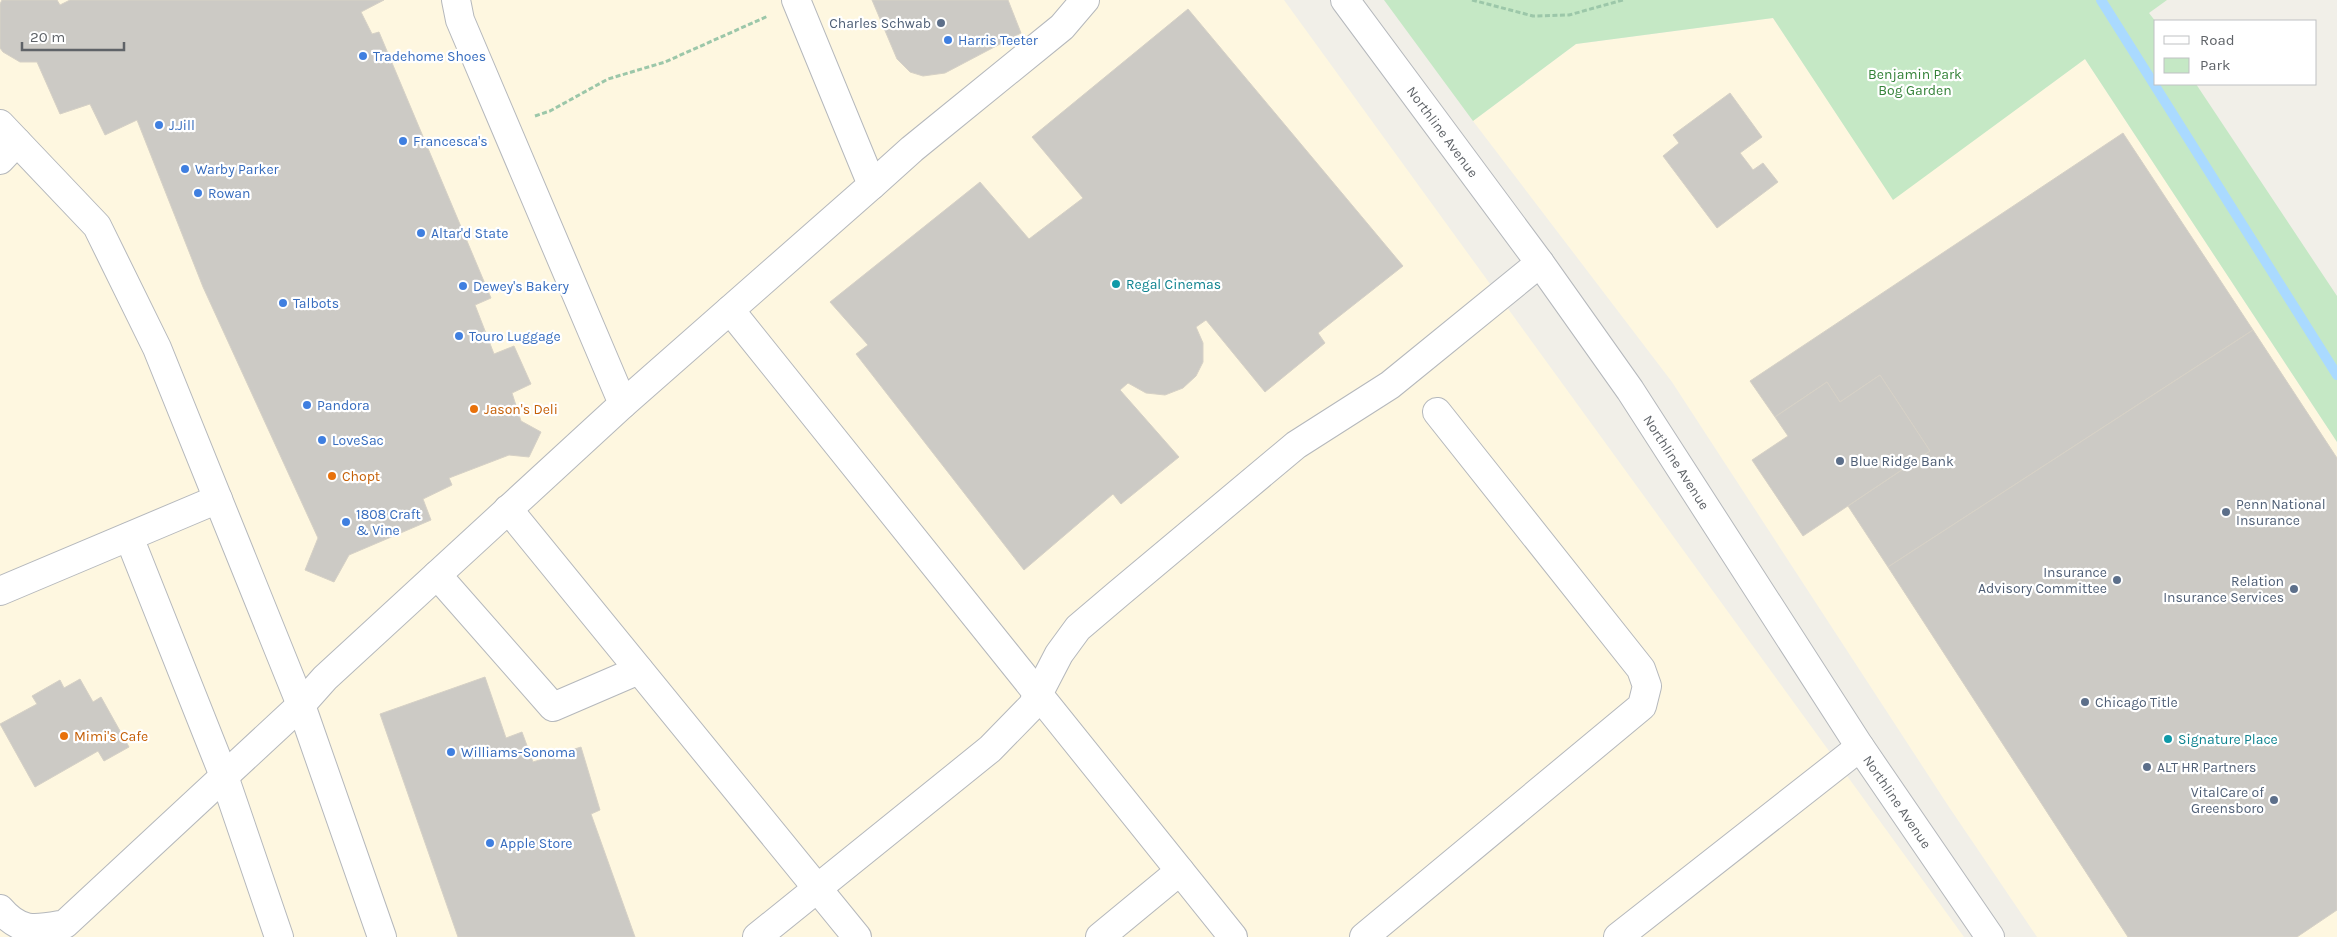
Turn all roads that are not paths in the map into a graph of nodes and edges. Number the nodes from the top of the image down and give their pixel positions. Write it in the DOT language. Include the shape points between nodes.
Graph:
graph roads {
  1 [pos="456,0"];
  2 [pos="1085,0"];
  3 [pos="1346,0"];
  4 [pos="797,2"];
  5 [pos="6,142"];
  6 [pos="872,185"];
  7 [pos="1540,263"];
  8 [pos="730,310"];
  9 [pos="623,404"];
  10 [pos="1437,412"];
  11 [pos="218,499"];
  12 [pos="508,509"];
  13 [pos="129,537"];
  14 [pos="437,575"];
  15 [pos="0,591"];
  16 [pos="639,670"];
  17 [pos="1038,694"];
  18 [pos="300,704"];
  19 [pos="1860,747"];
  20 [pos="224,776"];
  21 [pos="1180,871"];
  22 [pos="818,888"];
  23 [pos="0,909"];
  24 [pos="68,930"];
  25 [pos="279,937"];
  26 [pos="382,937"];
  27 [pos="757,937"];
  28 [pos="857,937"];
  29 [pos="1100,937"];
  30 [pos="1233,937"];
  31 [pos="1364,937"];
  32 [pos="1618,937"];
  33 [pos="1990,937"];
  1 -- 9 [label="street" via="460,20 504,127"];
  2 -- 6 [label="street" via="1062,26 912,148"];
  3 -- 7 [label="street, Northline Avenue"];
  4 -- 6 [label="street"];
  5 -- 11 [label="street" via="97,226 156,348"];
  6 -- 8 [label="street"];
  7 -- 17 [label="street" via="1390,385 1296,445 1078,628 1059,654"];
  7 -- 19 [label="street, Northline Avenue" via="1630,390"];
  8 -- 9 [label="street"];
  8 -- 17 [label="street"];
  9 -- 12 [label="street"];
  10 -- 31 [label="street" via="1641,668 1647,686 1642,706"];
  11 -- 13 [label="street"];
  11 -- 18 [label="street"];
  12 -- 14 [label="street"];
  12 -- 16 [label="street"];
  13 -- 15 [label="street"];
  13 -- 20 [label="street"];
  14 -- 16 [label="street" via="553,707"];
  14 -- 18 [label="street"];
  16 -- 22 [label="street"];
  17 -- 21 [label="street"];
  17 -- 22 [label="street" via="1032,706 990,749"];
  18 -- 20 [label="street"];
  18 -- 26 [label="street"];
  19 -- 32 [label="street"];
  19 -- 33 [label="street, Northline Avenue"];
  20 -- 24 [label="street"];
  20 -- 25 [label="street"];
  21 -- 29 [label="street"];
  21 -- 30 [label="street"];
  22 -- 27 [label="street"];
  22 -- 28 [label="street"];
  23 -- 24 [label="street" via="7,918 32,930"];
}
